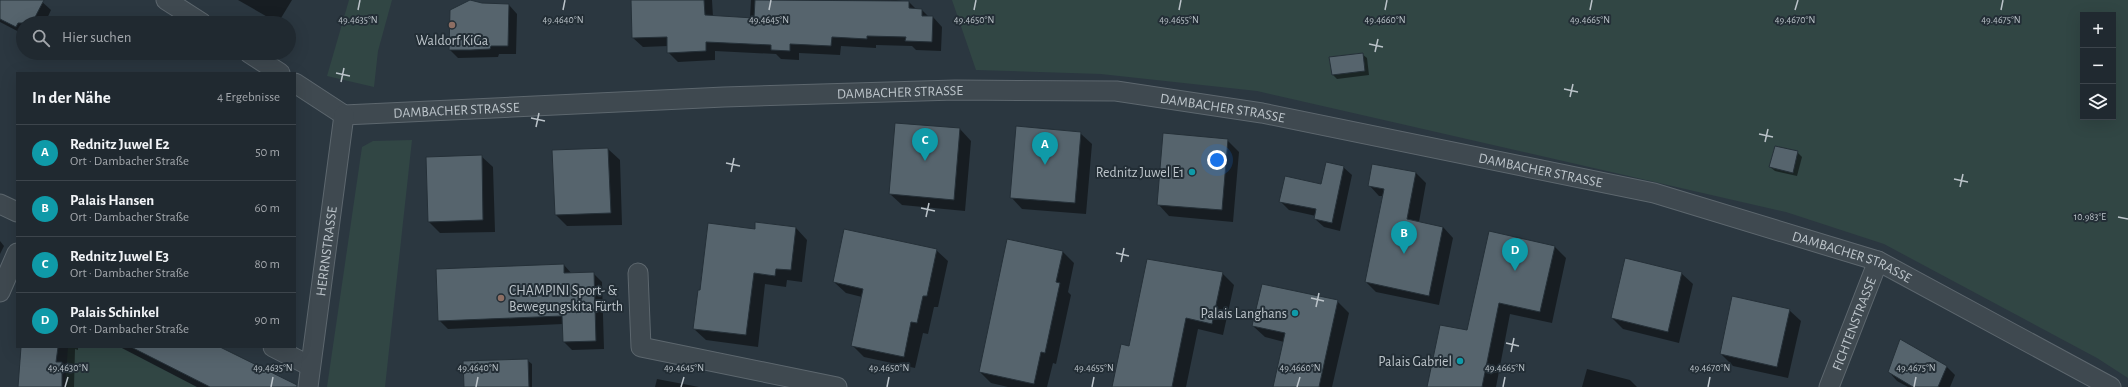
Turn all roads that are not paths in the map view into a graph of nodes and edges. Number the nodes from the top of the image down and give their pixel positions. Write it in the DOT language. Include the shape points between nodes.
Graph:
graph roads {
  1 [pos="166,0"];
  2 [pos="191,16"];
  3 [pos="260,60"];
  4 [pos="278,72"];
  5 [pos="296,84"];
  6 [pos="344,115"];
  7 [pos="0,204"];
  8 [pos="16,212"];
  9 [pos="16,256"];
  10 [pos="1878,261"];
  11 [pos="638,273"];
  12 [pos="0,292"];
  13 [pos="275,348"];
  14 [pos="310,366"];
  15 [pos="799,383"];
  16 [pos="308,387"];
  17 [pos="837,387"];
  18 [pos="1829,387"];
  19 [pos="2111,387"];
  1 -- 2 [label="street"];
  3 -- 4 [label="street"];
  5 -- 6 [label="street"];
  6 -- 10 [label="street, DAMBACHER STRASSE" via="724,97 955,90 1116,91 1262,113 1654,193"];
  6 -- 14 [label="street, HERRNSTRASSE"];
  7 -- 8 [label="street"];
  9 -- 12 [label="street"];
  10 -- 18 [label="street, FICHTENSTRASSE"];
  10 -- 19 [label="street, DAMBACHER STRASSE"];
  11 -- 15 [label="street" via="641,347"];
  13 -- 14 [label="street"];
  14 -- 16 [label="street, HERRNSTRASSE"];
  15 -- 17 [label="street"];
}
